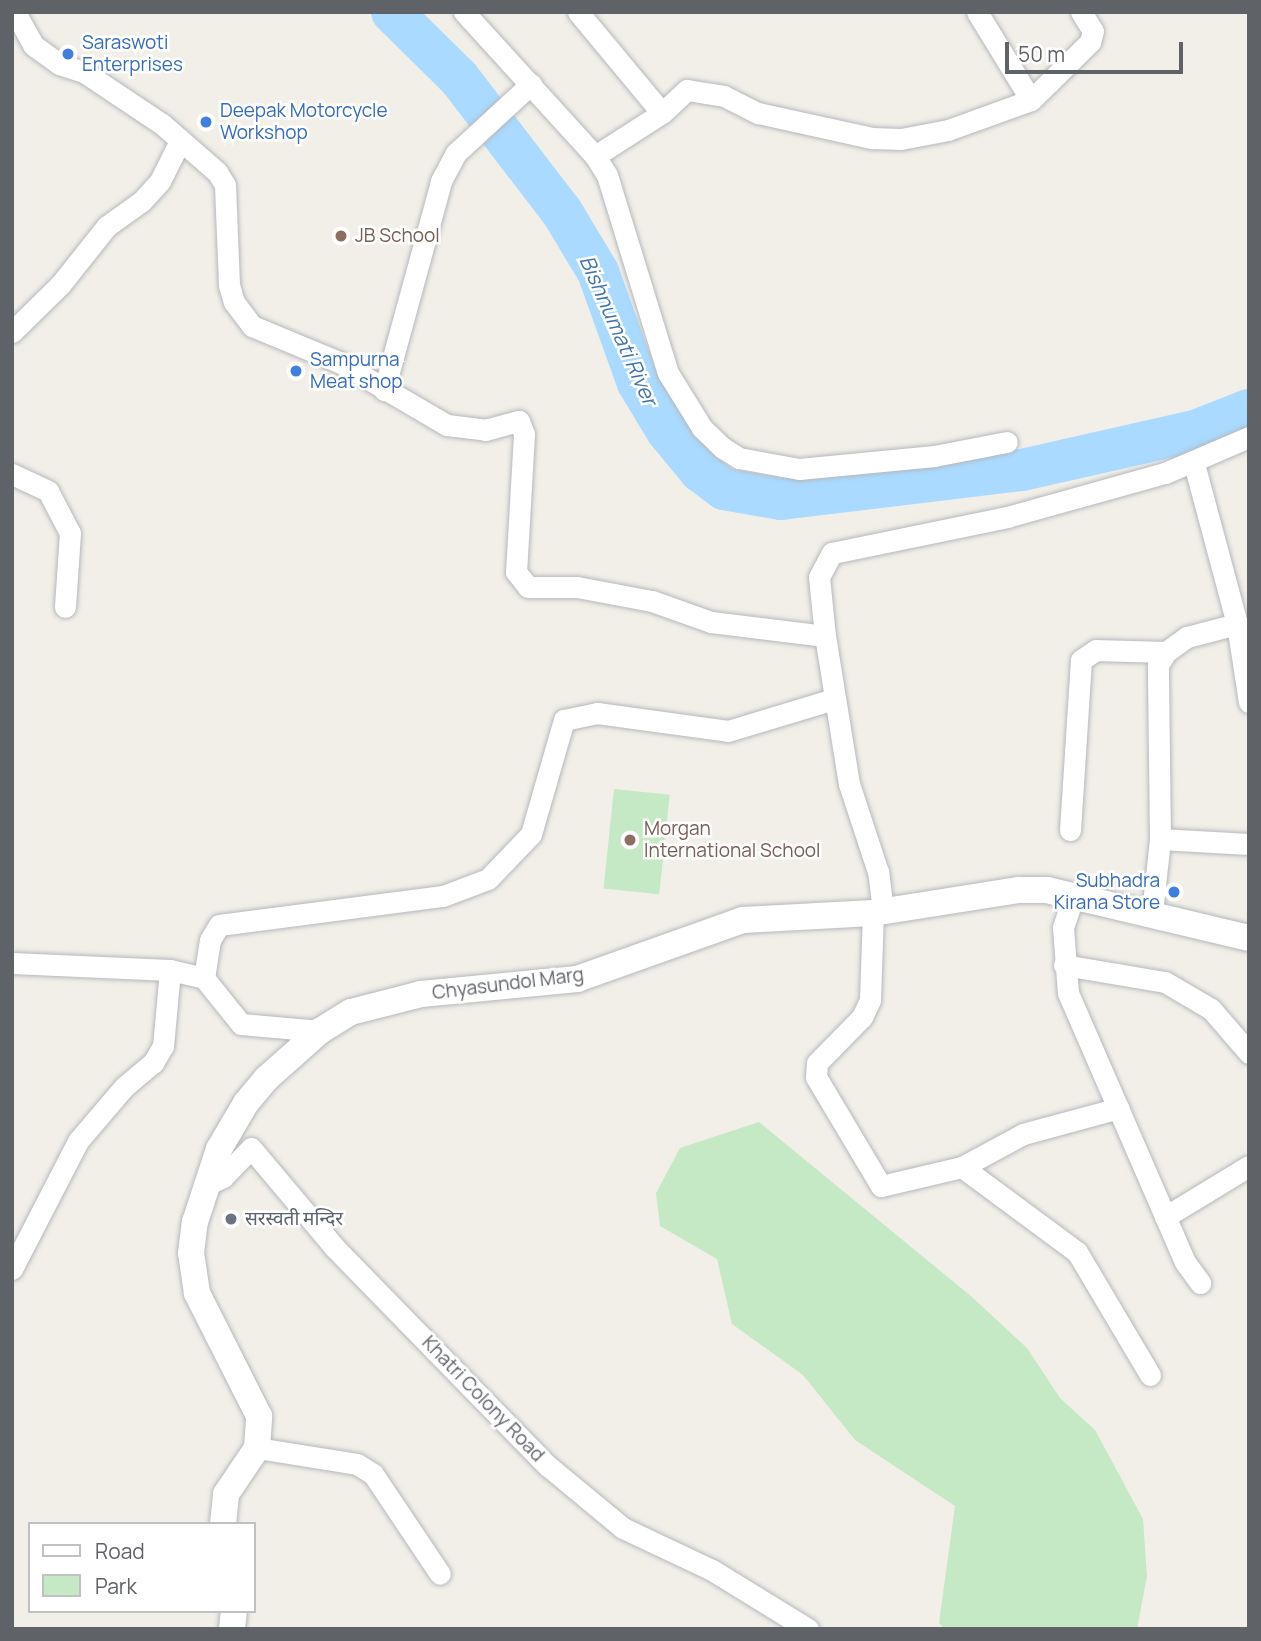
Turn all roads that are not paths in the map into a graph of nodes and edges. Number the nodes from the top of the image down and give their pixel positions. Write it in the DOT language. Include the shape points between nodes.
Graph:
graph roads {
  1 [pos="15,12"];
  2 [pos="464,12"];
  3 [pos="578,12"];
  4 [pos="976,12"];
  5 [pos="1081,12"];
  6 [pos="525,90"];
  7 [pos="1031,100"];
  8 [pos="662,113"];
  9 [pos="180,141"];
  10 [pos="595,156"];
  11 [pos="12,332"];
  12 [pos="384,390"];
  13 [pos="1249,437"];
  14 [pos="1007,442"];
  15 [pos="1194,463"];
  16 [pos="12,474"];
  17 [pos="65,607"];
  18 [pos="1237,624"];
  19 [pos="825,636"];
  20 [pos="1166,652"];
  21 [pos="834,699"];
  22 [pos="1249,702"];
  23 [pos="1070,830"];
  24 [pos="1160,839"];
  25 [pos="1249,844"];
  26 [pos="1073,898"];
  27 [pos="878,912"];
  28 [pos="1152,913"];
  29 [pos="1249,938"];
  30 [pos="12,963"];
  31 [pos="1064,965"];
  32 [pos="170,970"];
  33 [pos="204,978"];
  34 [pos="320,1031"];
  35 [pos="1249,1053"];
  36 [pos="1119,1108"];
  37 [pos="1249,1166"];
  38 [pos="962,1167"];
  39 [pos="206,1185"];
  40 [pos="1165,1217"];
  41 [pos="12,1269"];
  42 [pos="1200,1283"];
  43 [pos="1150,1375"];
  44 [pos="257,1448"];
  45 [pos="223,1522"];
  46 [pos="440,1574"];
  47 [pos="808,1629"];
  1 -- 9 [label="street" via="33,45 59,64 85,72"];
  2 -- 6 [label="street"];
  3 -- 8 [label="street"];
  4 -- 7 [label="street"];
  5 -- 7 [label="street" via="1093,31 1090,42"];
  6 -- 10 [label="street"];
  6 -- 12 [label="street" via="456,153 441,181"];
  7 -- 8 [label="street" via="948,130 901,139 872,138 758,113 703,90 687,90"];
  8 -- 10 [label="street"];
  9 -- 11 [label="street" via="160,181 142,201 107,226 60,285"];
  9 -- 12 [label="street" via="218,172 225,185 229,285 241,315 268,335 339,362"];
  10 -- 14 [label="street" via="607,175 668,373 702,428 723,448 739,457 799,469 934,456"];
  12 -- 19 [label="street" via="447,425 485,430 519,421 523,427 516,572 528,587 577,587 652,601 711,622"];
  13 -- 15 [label="street"];
  15 -- 18 [label="street"];
  15 -- 19 [label="street" via="1007,517 832,552 819,577"];
  16 -- 17 [label="street" via="48,491 70,533"];
  18 -- 20 [label="street" via="1187,637"];
  18 -- 22 [label="street"];
  19 -- 21 [label="street"];
  20 -- 23 [label="street" via="1096,650 1081,660"];
  20 -- 24 [label="street" via="1158,665"];
  21 -- 27 [label="street" via="849,785 878,872"];
  21 -- 33 [label="street" via="728,731 597,713 574,715 564,720 531,834 488,879 443,896 219,925 210,940"];
  24 -- 25 [label="street"];
  24 -- 28 [label="street"];
  26 -- 27 [label="street, Chyasundol Marg" via="1047,890 1019,890"];
  26 -- 28 [label="street, Chyasundol Marg"];
  26 -- 31 [label="street" via="1063,927"];
  27 -- 34 [label="street, Chyasundol Marg" via="743,920 577,979 380,1002 351,1012"];
  27 -- 38 [label="street" via="870,1000 862,1017 817,1063 816,1077 881,1186"];
  28 -- 29 [label="street, Chyasundol Marg"];
  30 -- 32 [label="street"];
  31 -- 35 [label="street" via="1165,982 1211,1009"];
  31 -- 36 [label="street" via="1068,993"];
  32 -- 33 [label="street"];
  32 -- 41 [label="street" via="163,1046 153,1063 124,1087 78,1141"];
  33 -- 34 [label="street" via="241,1024"];
  34 -- 39 [label="street, Chyasundol Marg" via="246,1103 219,1149"];
  36 -- 38 [label="street" via="1023,1134"];
  36 -- 40 [label="street"];
  37 -- 40 [label="street"];
  38 -- 43 [label="street" via="1077,1252"];
  39 -- 44 [label="street, Chyasundol Marg" via="195,1222 191,1274 259,1416"];
  39 -- 47 [label="street, Khatri Colony Road" via="223,1177 251,1148 334,1248 548,1466 623,1528 712,1570"];
  40 -- 42 [label="street"];
  44 -- 45 [label="street" via="226,1494"];
  44 -- 46 [label="street" via="357,1464 373,1474"];
}
